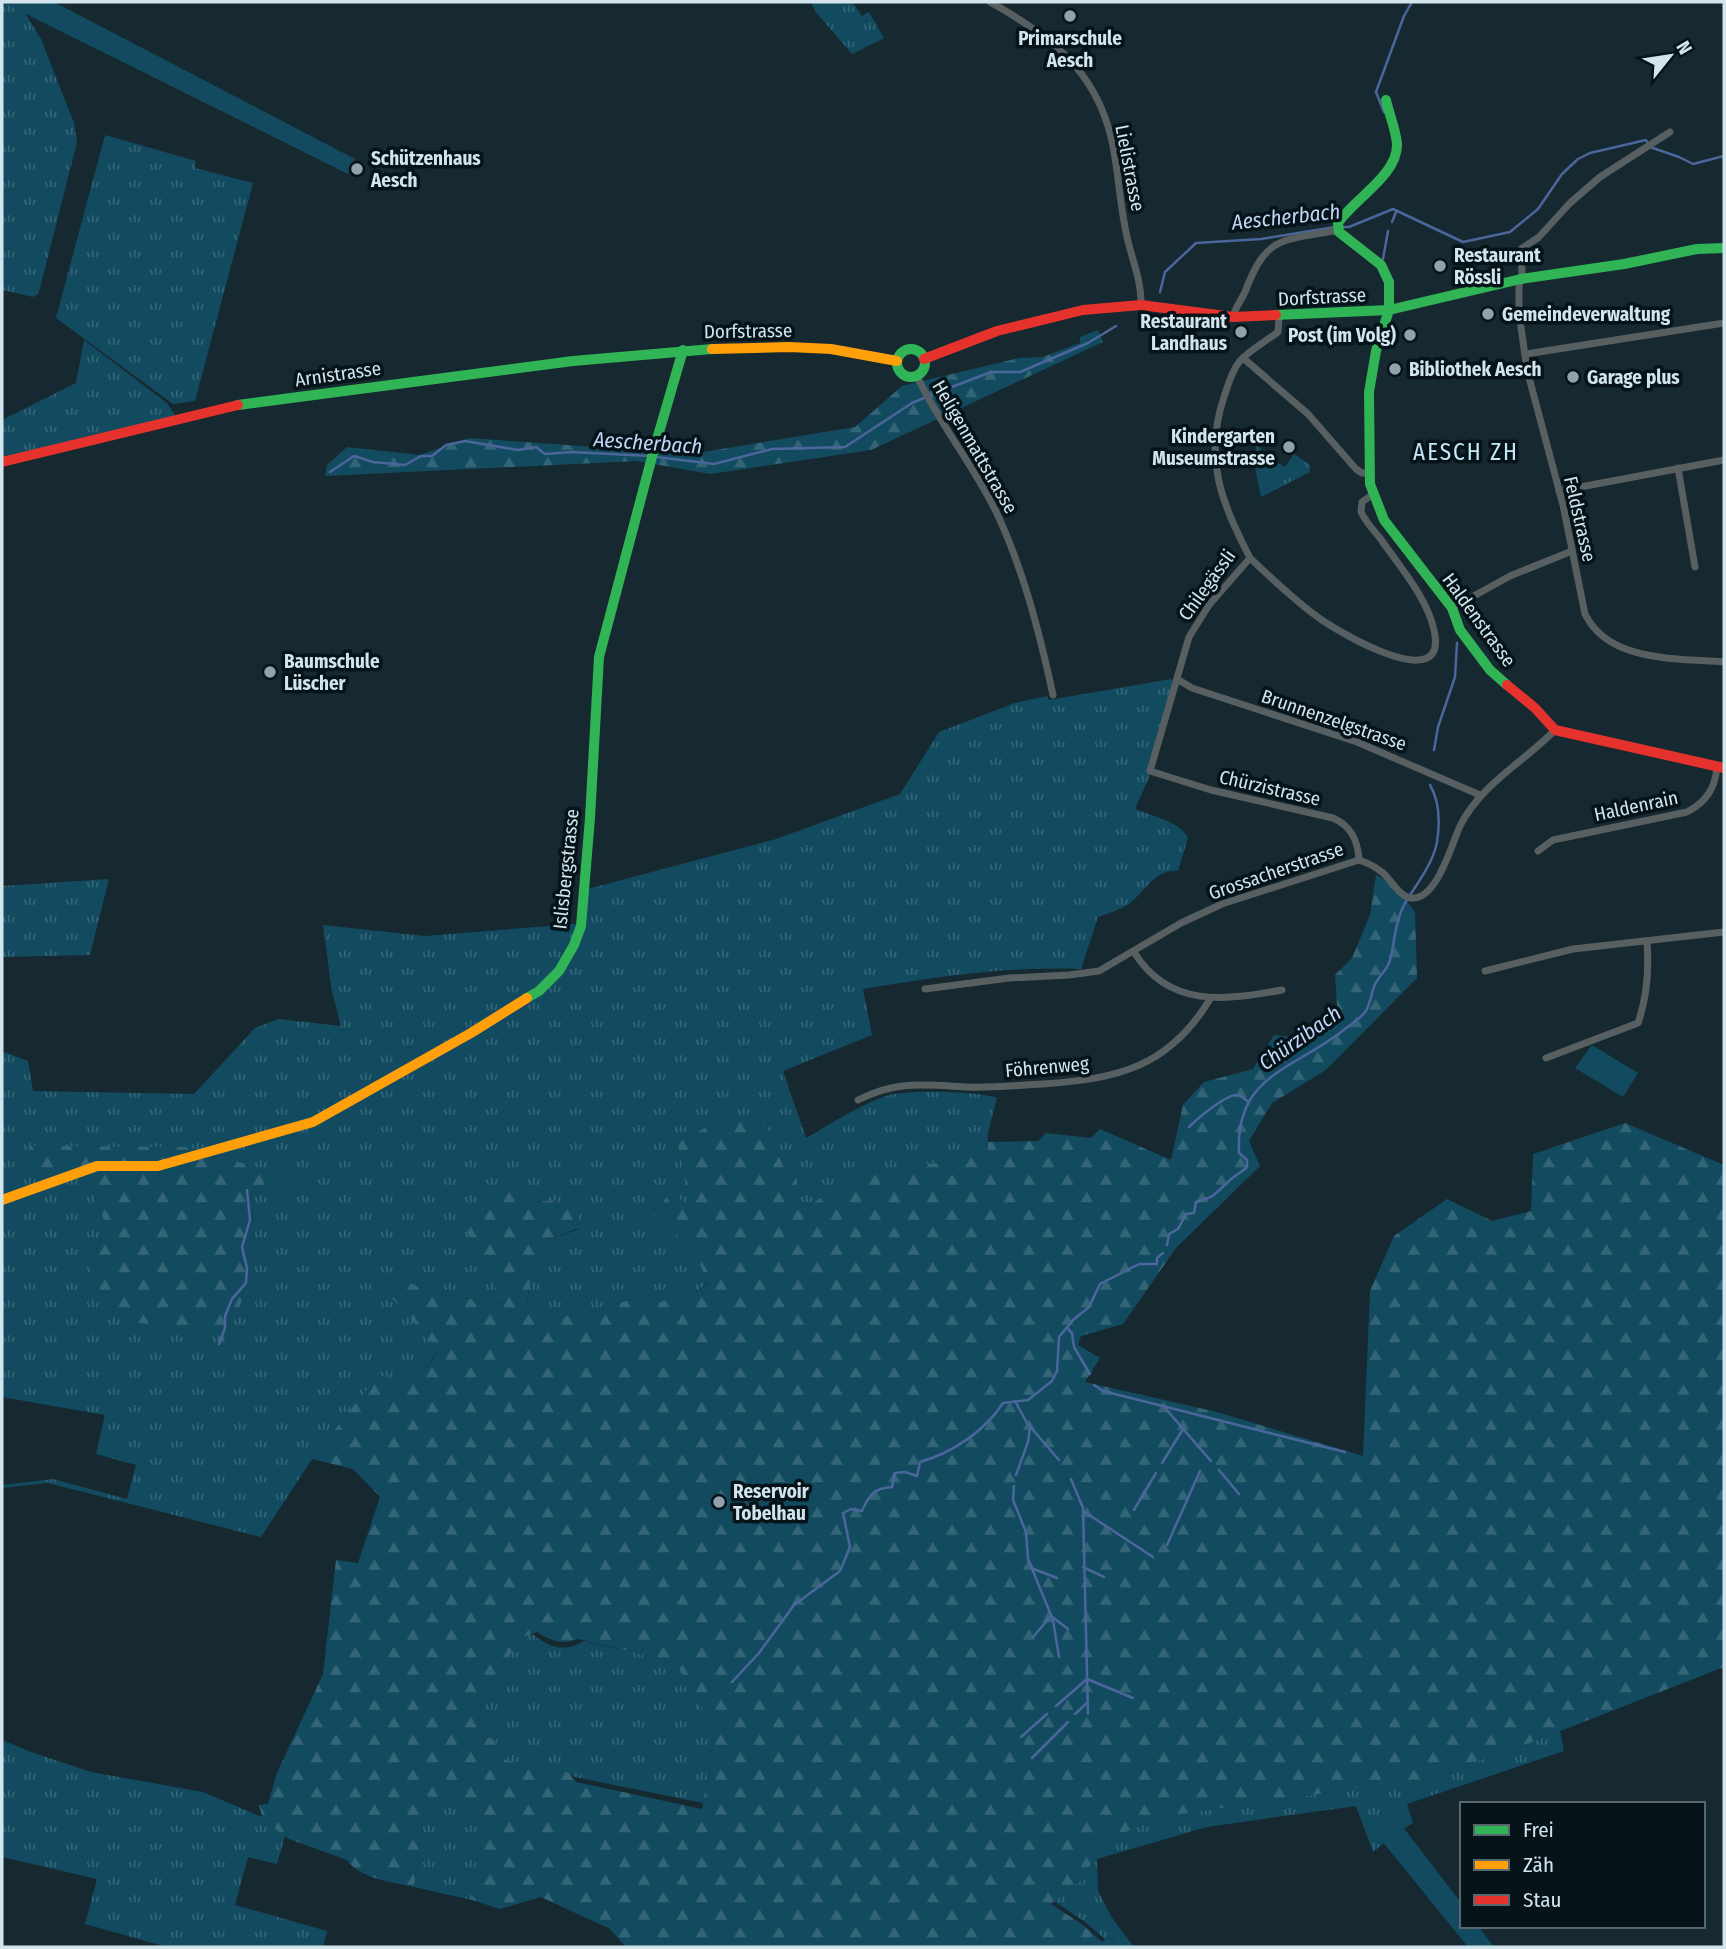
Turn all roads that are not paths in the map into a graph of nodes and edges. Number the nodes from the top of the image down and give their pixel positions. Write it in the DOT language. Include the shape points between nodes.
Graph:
graph roads {
  1 [pos="989,2"];
  2 [pos="1386,100"];
  3 [pos="1670,132"];
  4 [pos="1339,228"];
  5 [pos="1724,248"];
  6 [pos="1521,279"];
  7 [pos="1142,305"];
  8 [pos="1389,310"];
  9 [pos="1233,317"];
  10 [pos="1279,317"];
  11 [pos="1724,323"];
  12 [pos="683,350"];
  13 [pos="1526,354"];
  14 [pos="1243,358"];
  15 [pos="924,359"];
  16 [pos="897,361"];
  17 [pos="917,376"];
  18 [pos="1724,460"];
  19 [pos="2,462"];
  20 [pos="1678,468"];
  21 [pos="1369,473"];
  22 [pos="1559,491"];
  23 [pos="1373,494"];
  24 [pos="1572,551"];
  25 [pos="1250,558"];
  26 [pos="1695,567"];
  27 [pos="1452,608"];
  28 [pos="1724,662"];
  29 [pos="1177,678"];
  30 [pos="1053,695"];
  31 [pos="1556,730"];
  32 [pos="1721,768"];
  33 [pos="1150,771"];
  34 [pos="1480,795"];
  35 [pos="1538,851"];
  36 [pos="1359,860"];
  37 [pos="1724,932"];
  38 [pos="1647,942"];
  39 [pos="1133,952"];
  40 [pos="1485,971"];
  41 [pos="925,989"];
  42 [pos="1282,990"];
  43 [pos="1210,999"];
  44 [pos="1546,1058"];
  45 [pos="858,1100"];
  46 [pos="2,1200"];
  1 -- 7 [label="street, Lielistrasse" via="1044,34 1082,75 1100,106 1110,134"];
  2 -- 4 [label="street" via="1397,145 1392,164 1346,211"];
  3 -- 6 [label="street, Feldstrasse" via="1590,184 1539,237 1525,244"];
  4 -- 8 [label="street" via="1386,272"];
  4 -- 9 [label="street" via="1280,242 1264,253"];
  5 -- 6 [label="street, Dorfstrasse"];
  6 -- 8 [label="street, Dorfstrasse"];
  6 -- 13 [label="street, Feldstrasse" via="1519,313"];
  7 -- 9 [label="street, Dorfstrasse"];
  7 -- 15 [label="street, Dorfstrasse" via="1047,317"];
  8 -- 10 [label="street, Dorfstrasse"];
  8 -- 21 [label="street, Haldenstrasse" via="1369,392"];
  9 -- 10 [label="street, Dorfstrasse"];
  10 -- 14 [label="street, Chilegässli" via="1278,332"];
  11 -- 13 [label="street"];
  12 -- 16 [label="street, Dorfstrasse" via="831,349"];
  12 -- 19 [label="street, Arnistrasse" via="237,405"];
  12 -- 46 [label="street, Islisbergstrasse" via="599,657 581,926 559,971 539,991 471,1033 313,1122 158,1166 97,1166"];
  13 -- 22 [label="street, Feldstrasse" via="1536,412"];
  14 -- 21 [label="street" via="1308,414 1356,469"];
  14 -- 25 [label="street, Chilegässli" via="1230,376 1219,411 1215,453 1218,483"];
  15 -- 16 [label="street" via="909,350"];
  15 -- 17 [label="street"];
  16 -- 17 [label="street" via="904,376"];
  17 -- 30 [label="street, Heligenmattstrasse" via="999,519 1037,622"];
  18 -- 20 [label="street"];
  20 -- 22 [label="street"];
  20 -- 26 [label="street"];
  21 -- 23 [label="street, Haldenstrasse"];
  22 -- 24 [label="street, Feldstrasse"];
  23 -- 25 [label="street" via="1362,502 1361,512 1412,585 1434,627 1434,650 1426,660 1401,658 1360,643 1317,617"];
  23 -- 27 [label="street, Haldenstrasse" via="1384,520"];
  24 -- 27 [label="street" via="1510,576"];
  24 -- 28 [label="street, Feldstrasse" via="1585,614 1601,638 1628,650"];
  25 -- 29 [label="street, Chilegässli" via="1209,605 1189,637"];
  27 -- 31 [label="street, Haldenstrasse" via="1460,630 1490,670"];
  29 -- 33 [label="street, Chilegässli"];
  29 -- 34 [label="street, Brunnenzelgstrasse" via="1192,688 1357,742"];
  31 -- 32 [label="street"];
  31 -- 34 [label="street, Grossacherstrasse"];
  32 -- 35 [label="street, Haldenrain" via="1711,792 1687,812 1553,840"];
  33 -- 36 [label="street, Chürzistrasse" via="1333,818 1354,836"];
  34 -- 36 [label="street, Grossacherstrasse" via="1461,825 1441,873 1424,895 1410,897 1372,865"];
  36 -- 39 [label="street, Grossacherstrasse" via="1222,904"];
  37 -- 38 [label="street"];
  38 -- 40 [label="street" via="1573,949"];
  38 -- 44 [label="street" via="1638,1023"];
  39 -- 41 [label="street, Grossacherstrasse" via="1099,971"];
  39 -- 43 [label="street" via="1160,979 1190,995"];
  42 -- 43 [label="street"];
  43 -- 45 [label="street, Föhrenweg" via="1185,1034 1163,1052 1113,1076 999,1087 924,1083 888,1088"];
}
